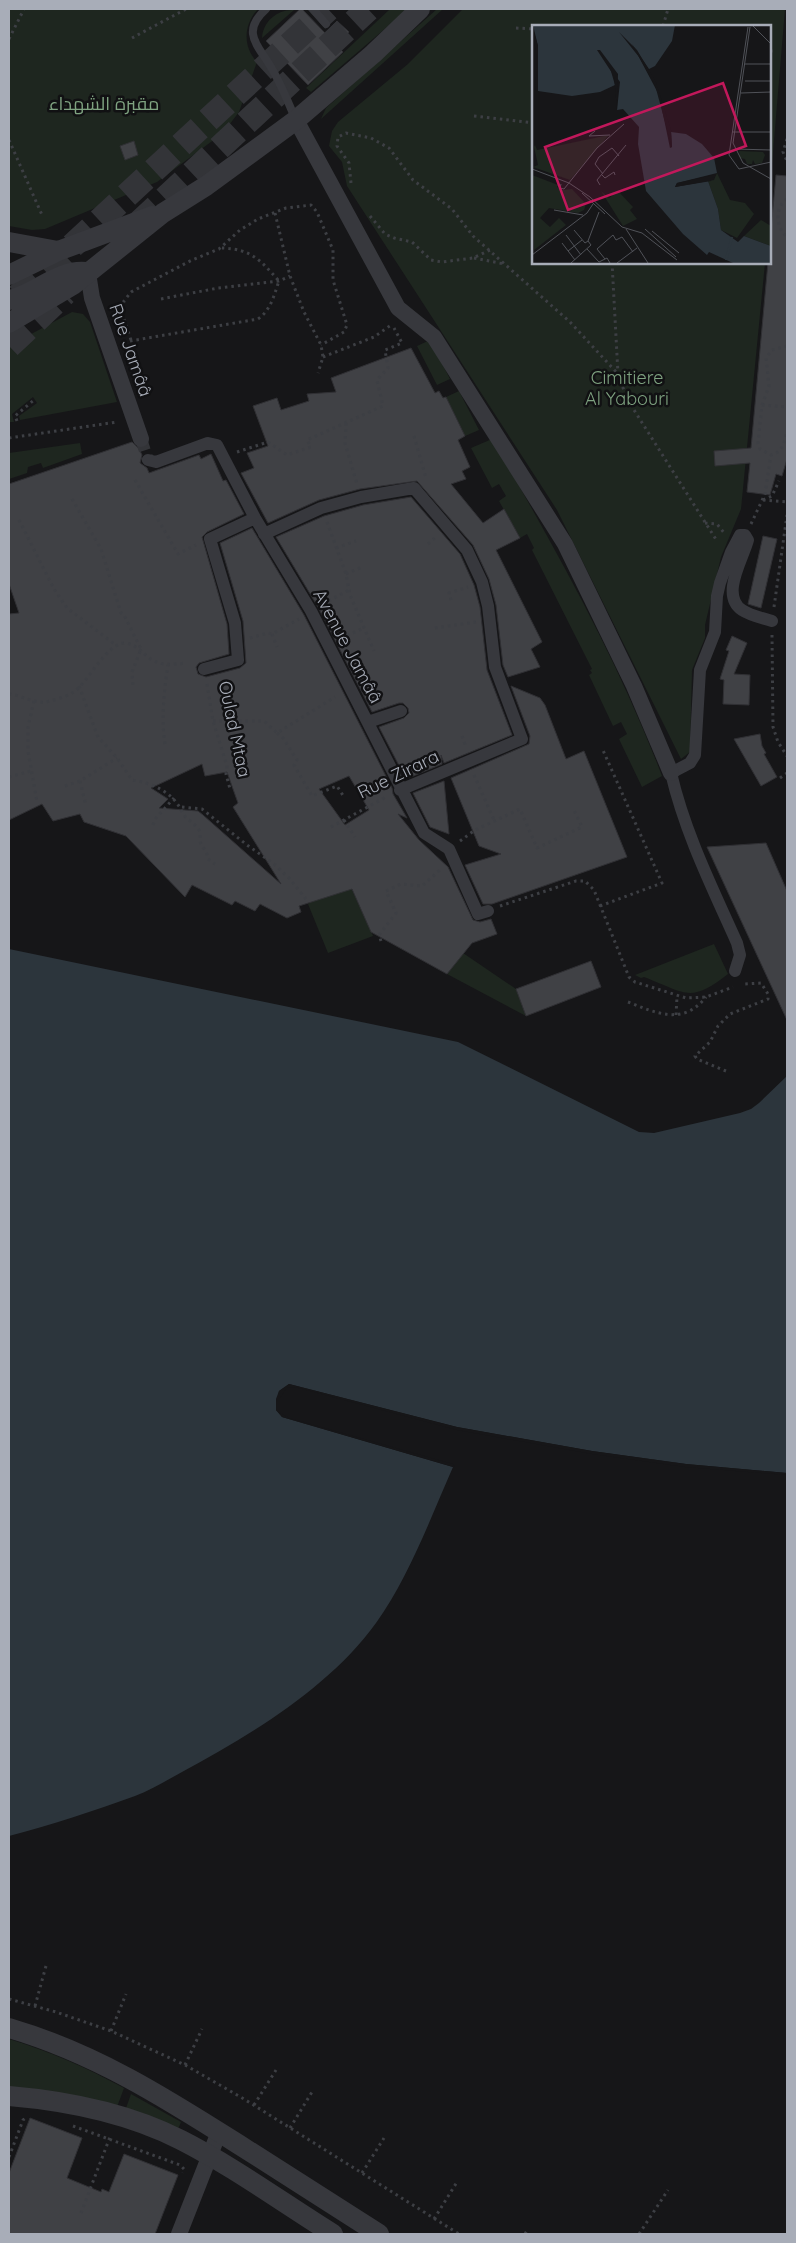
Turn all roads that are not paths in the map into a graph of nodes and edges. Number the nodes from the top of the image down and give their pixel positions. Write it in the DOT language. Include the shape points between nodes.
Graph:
graph roads {
  1 [pos="266,9"];
  2 [pos="313,9"];
  3 [pos="420,9"];
  4 [pos="326,24"];
  5 [pos="296,120"];
  6 [pos="163,213"];
  7 [pos="9,242"];
  8 [pos="58,251"];
  9 [pos="88,273"];
  10 [pos="9,275"];
  11 [pos="9,300"];
  12 [pos="9,323"];
  13 [pos="141,439"];
  14 [pos="148,460"];
  15 [pos="255,518"];
  16 [pos="264,534"];
  17 [pos="772,620"];
  18 [pos="204,669"];
  19 [pos="401,711"];
  20 [pos="368,722"];
  21 [pos="671,774"];
  22 [pos="400,790"];
  23 [pos="488,911"];
  24 [pos="735,971"];
  25 [pos="9,2028"];
  26 [pos="9,2097"];
  27 [pos="219,2132"];
  28 [pos="209,2156"];
  29 [pos="179,2234"];
  30 [pos="333,2234"];
  31 [pos="379,2234"];
  1 -- 5 [label="lane" via="256,20 254,41 273,71"];
  2 -- 4 [label="lane"];
  3 -- 5 [label="street"];
  5 -- 6 [label="street"];
  5 -- 21 [label="street" via="398,308 434,337 548,516 580,572"];
  6 -- 8 [label="street"];
  6 -- 9 [label="street"];
  7 -- 8 [label="street"];
  8 -- 10 [label="street"];
  9 -- 11 [label="street" via="73,272"];
  9 -- 12 [label="street"];
  9 -- 13 [label="street, Rue Jamââ" via="92,298"];
  14 -- 15 [label="street, Avenue Jamââ" via="156,462 211,443 217,445"];
  15 -- 16 [label="street, Avenue Jamââ"];
  15 -- 18 [label="street, Oulad Mtaa" via="210,539 235,623 238,660"];
  16 -- 20 [label="street, Avenue Jamââ" via="311,611"];
  16 -- 22 [label="street, Rue Zirara" via="321,508 414,488 467,550 482,582 488,606 495,667 522,739"];
  17 -- 21 [label="street" via="743,611 733,597 735,579 748,540 741,537 719,587 715,632 700,670 694,755 690,763"];
  19 -- 20 [label="street"];
  20 -- 22 [label="street, Avenue Jamââ"];
  21 -- 24 [label="street" via="698,856 737,943 740,955"];
  22 -- 23 [label="street, Avenue Jamââ" via="424,833 452,853 478,914"];
  25 -- 27 [label="street" via="76,2051 116,2070"];
  26 -- 28 [label="street" via="81,2106 118,2116 180,2140"];
  27 -- 28 [label="street"];
  27 -- 31 [label="street"];
  28 -- 29 [label="street"];
  28 -- 30 [label="street"];
}
